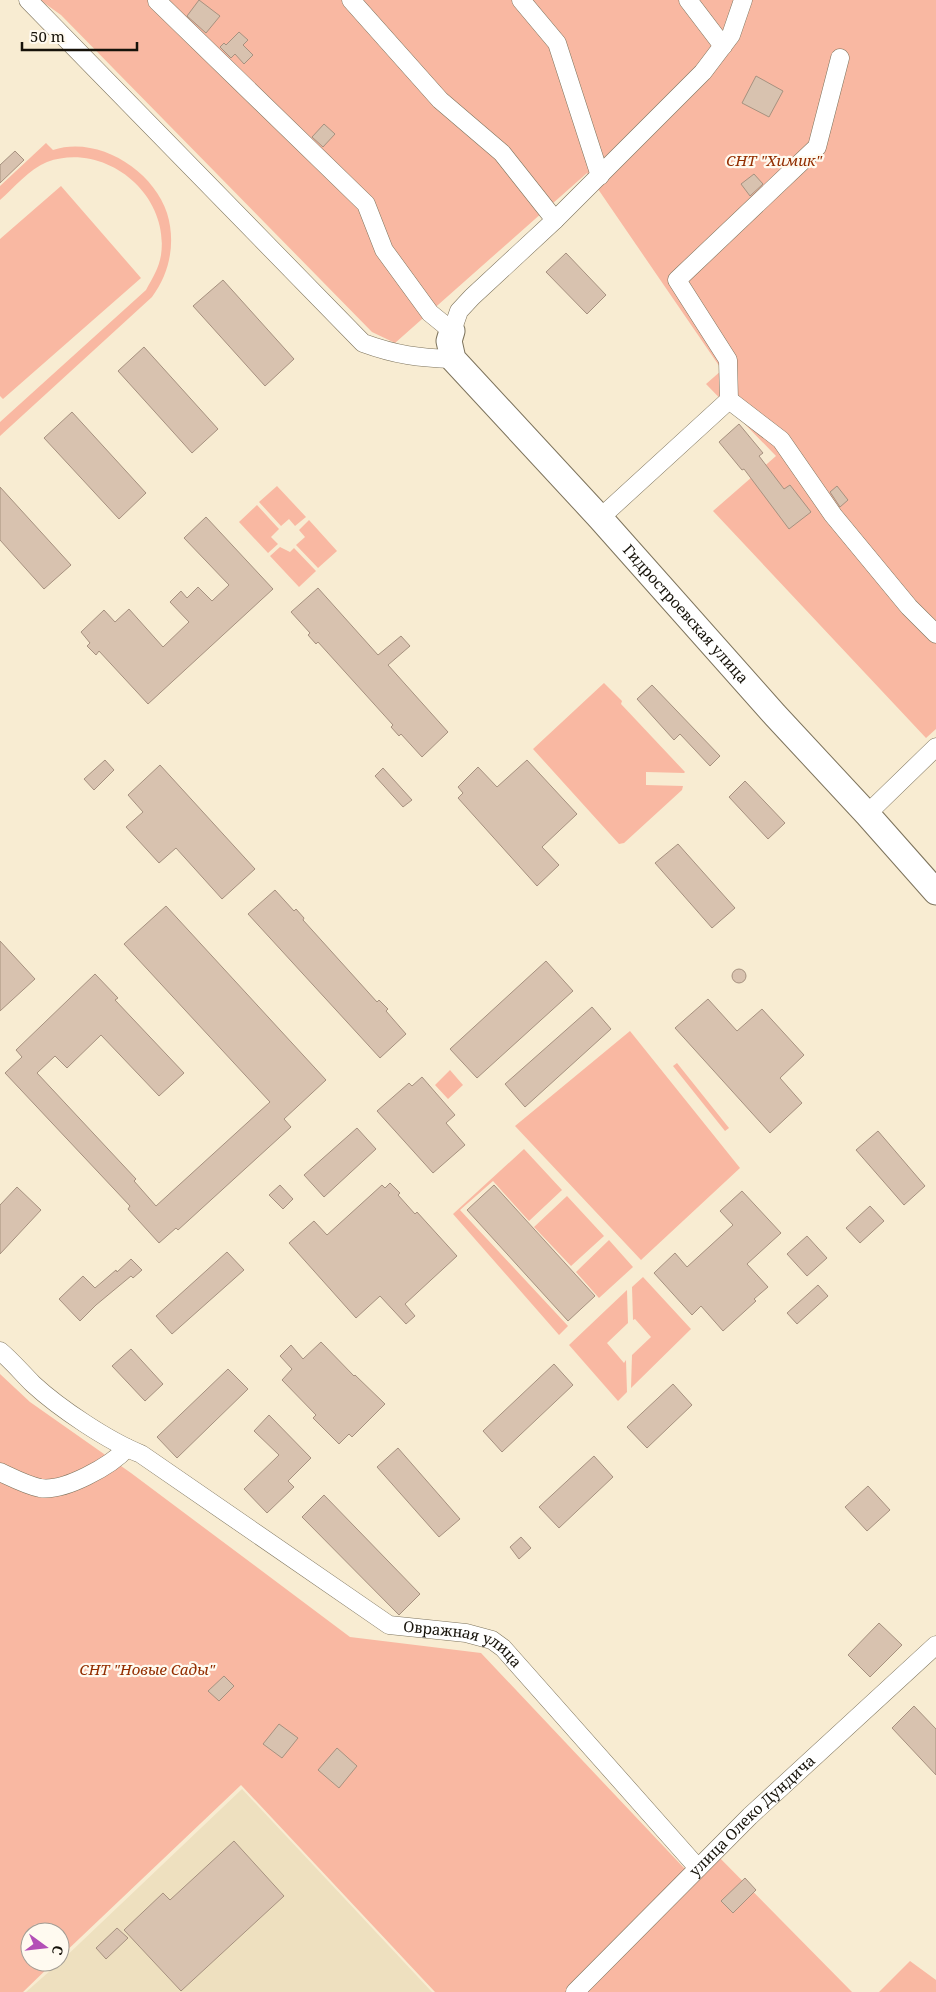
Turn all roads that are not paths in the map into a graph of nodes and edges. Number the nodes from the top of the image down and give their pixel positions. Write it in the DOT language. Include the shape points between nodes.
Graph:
graph roads {
  1 [pos="28,0"];
  2 [pos="351,0"];
  3 [pos="521,0"];
  4 [pos="688,0"];
  5 [pos="743,0"];
  6 [pos="157,1"];
  7 [pos="723,46"];
  8 [pos="840,58"];
  9 [pos="600,176"];
  10 [pos="555,220"];
  11 [pos="452,331"];
  12 [pos="453,359"];
  13 [pos="729,400"];
  14 [pos="600,518"];
  15 [pos="936,634"];
  16 [pos="936,747"];
  17 [pos="867,814"];
  18 [pos="936,892"];
  19 [pos="0,1351"];
  20 [pos="127,1448"];
  21 [pos="0,1472"];
  22 [pos="936,1645"];
  23 [pos="698,1868"];
  24 [pos="575,1992"];
  1 -- 12 [label="street" via="363,343 413,357"];
  2 -- 10 [label="street" via="440,100 502,153"];
  3 -- 9 [label="street" via="557,43"];
  4 -- 7 [label="street"];
  5 -- 7 [label="street" via="731,35"];
  6 -- 11 [label="street" via="366,204 384,250 430,314"];
  7 -- 9 [label="street" via="704,72"];
  8 -- 13 [label="street" via="817,147 677,280 728,360"];
  9 -- 10 [label="street"];
  10 -- 11 [label="street" via="459,311"];
  11 -- 12 [label="street" via="449,341"];
  12 -- 14 [label="street, Гидростроевская улица"];
  13 -- 14 [label="street"];
  13 -- 15 [label="street" via="781,440 833,515"];
  14 -- 17 [label="street, Гидростроевская улица"];
  16 -- 17 [label="street"];
  17 -- 18 [label="street, Гидростроевская улица"];
  19 -- 20 [label="street, Овражная улица" via="34,1385"];
  20 -- 21 [label="street" via="118,1458 58,1487 39,1488"];
  20 -- 23 [label="street, Овражная улица" via="141,1454 389,1625 466,1632 492,1640 503,1648"];
  22 -- 23 [label="street, улица Олеко Дундича"];
  23 -- 24 [label="street, улица Олеко Дундича"];
}
